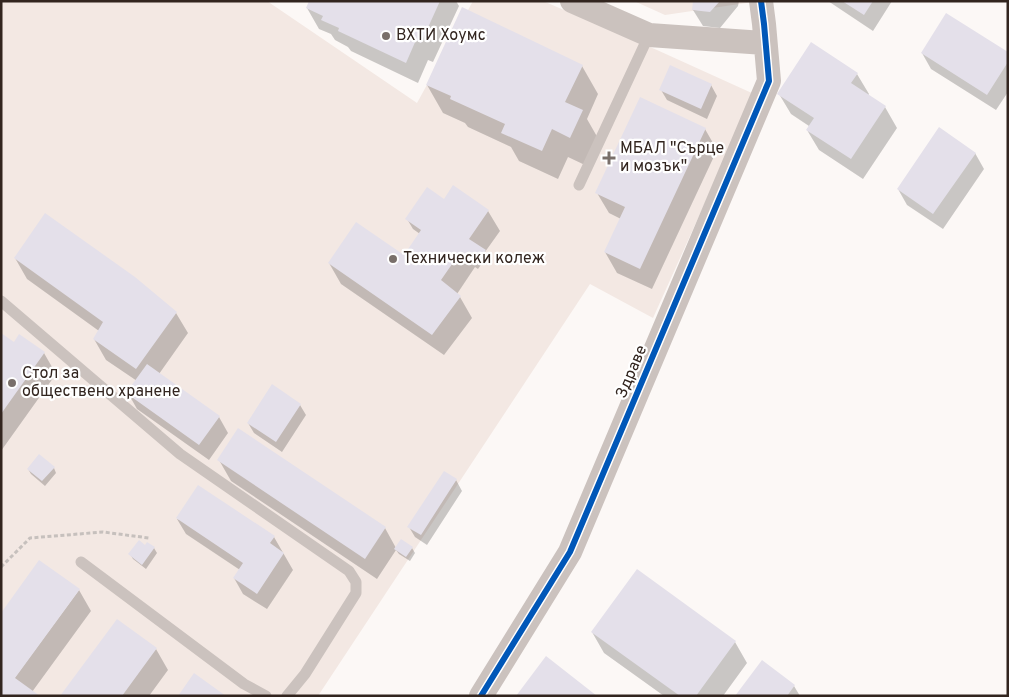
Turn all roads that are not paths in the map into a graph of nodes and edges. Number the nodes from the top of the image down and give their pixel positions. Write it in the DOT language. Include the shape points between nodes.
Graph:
graph roads {
  1 [pos="572,1"];
  2 [pos="761,1"];
  3 [pos="649,35"];
  4 [pos="765,43"];
  5 [pos="579,185"];
  6 [pos="1,301"];
  7 [pos="81,562"];
  8 [pos="266,696"];
  9 [pos="287,696"];
  10 [pos="481,696"];
  1 -- 3 [label="street"];
  2 -- 4 [label="street, Здраве"];
  3 -- 4 [label="street"];
  3 -- 5 [label="lane"];
  4 -- 10 [label="street, Здраве" via="769,81 570,552"];
  6 -- 9 [label="lane" via="180,454 349,571 356,582 356,593 305,674"];
  7 -- 8 [label="lane" via="244,684"];
}
